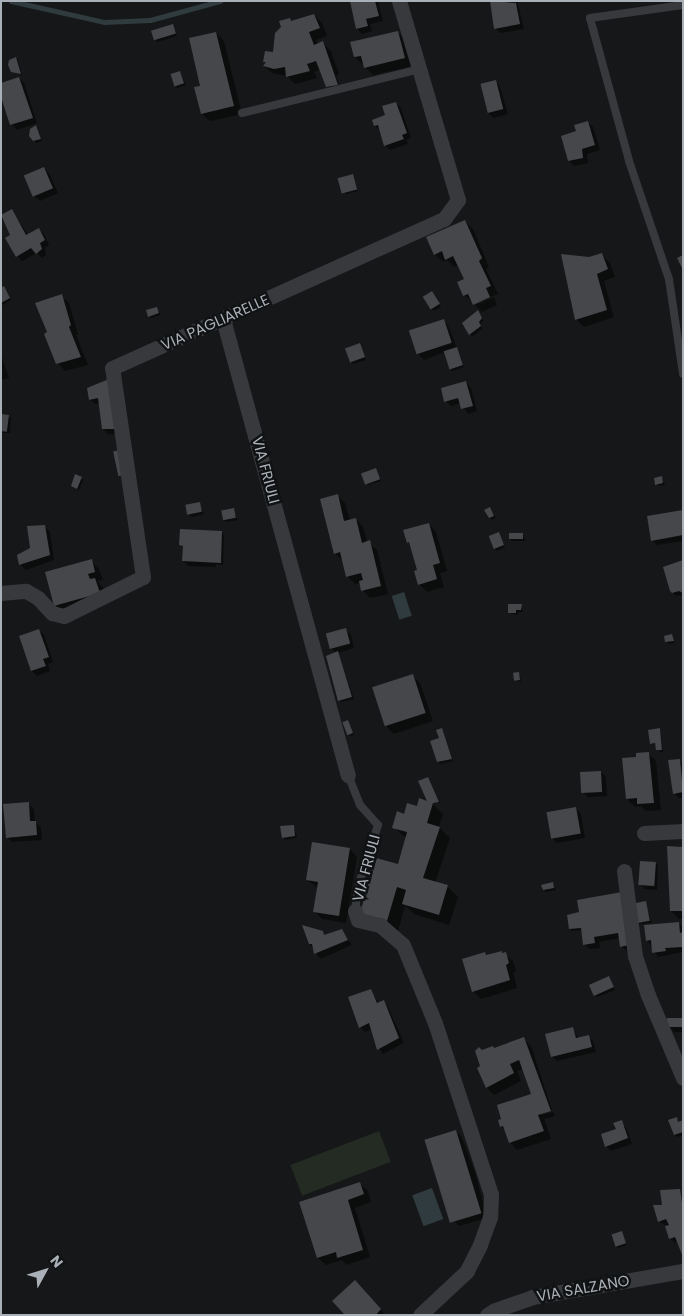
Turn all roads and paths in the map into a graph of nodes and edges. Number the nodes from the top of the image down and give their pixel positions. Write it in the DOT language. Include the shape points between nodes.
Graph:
graph roads {
  1 [pos="399,1"];
  2 [pos="683,5"];
  3 [pos="420,69"];
  4 [pos="242,113"];
  5 [pos="223,319"];
  6 [pos="683,374"];
  7 [pos="1,594"];
  8 [pos="348,775"];
  9 [pos="683,831"];
  10 [pos="644,833"];
  11 [pos="624,870"];
  12 [pos="355,911"];
  13 [pos="683,1078"];
  14 [pos="683,1271"];
  15 [pos="420,1315"];
  16 [pos="487,1315"];
  1 -- 3 [label="street, VIA PAGLIARELLE"];
  2 -- 6 [label="lane" via="590,18 629,160 669,279"];
  3 -- 4 [label="lane"];
  3 -- 5 [label="street, VIA PAGLIARELLE" via="458,200 444,219"];
  5 -- 7 [label="street, VIA PAGLIARELLE" via="112,368 143,577 64,616 52,613 26,591"];
  5 -- 8 [label="street, VIA FRIULI"];
  8 -- 12 [label="lane, VIA FRIULI" via="360,805 378,825 358,887"];
  9 -- 10 [label="street"];
  11 -- 13 [label="street" via="635,956"];
  12 -- 15 [label="street, VIA FRIULI" via="358,920 380,925 403,945 435,1023 491,1194 490,1217 467,1271"];
  14 -- 16 [label="street, VIA SALZANO" via="532,1297"];
}
